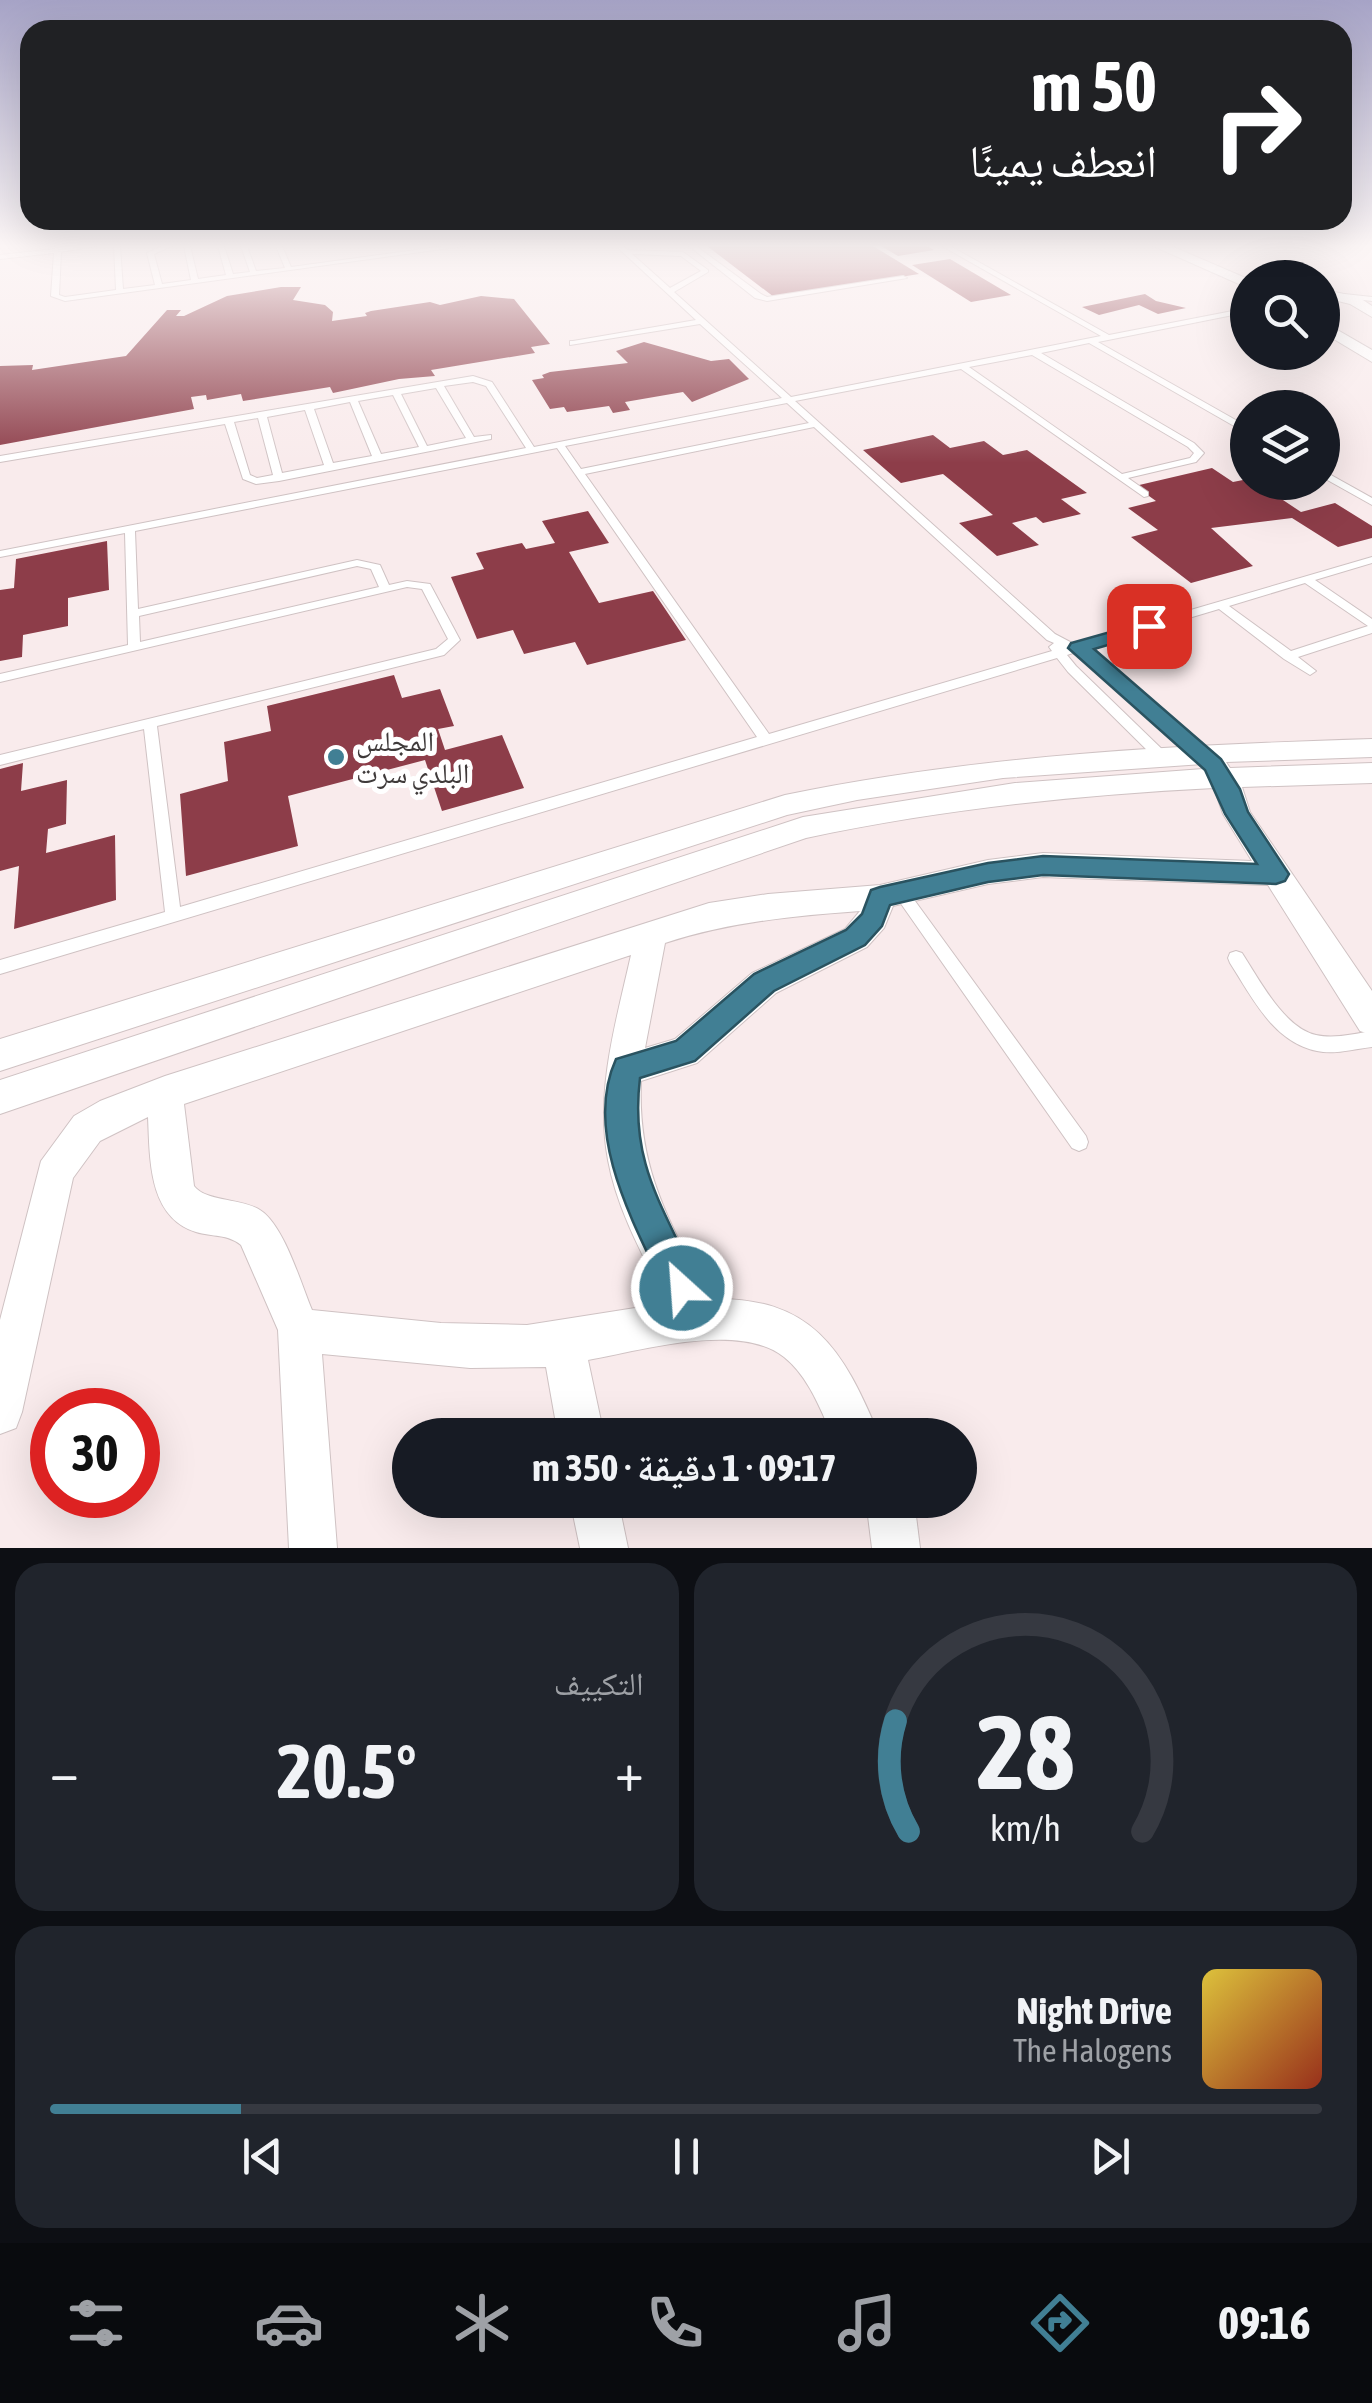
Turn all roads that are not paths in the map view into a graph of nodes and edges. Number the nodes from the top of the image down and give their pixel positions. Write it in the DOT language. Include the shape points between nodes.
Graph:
graph roads {
  1 [pos="700,318"];
  2 [pos="1074,318"];
  3 [pos="1203,318"];
  4 [pos="1371,320"];
  5 [pos="703,321"];
  6 [pos="1340,323"];
  7 [pos="1106,336"];
  8 [pos="1340,336"];
  9 [pos="1088,340"];
  10 [pos="573,343"];
  11 [pos="1032,351"];
  12 [pos="1372,356"];
  13 [pos="960,365"];
  14 [pos="439,385"];
  15 [pos="396,392"];
  16 [pos="788,398"];
  17 [pos="353,400"];
  18 [pos="308,408"];
  19 [pos="262,416"];
  20 [pos="1230,420"];
  21 [pos="230,422"];
  22 [pos="816,424"];
  23 [pos="488,437"];
  24 [pos="471,440"];
  25 [pos="560,444"];
  26 [pos="424,449"];
  27 [pos="532,450"];
  28 [pos="378,458"];
  29 [pos="0,459"];
  30 [pos="330,468"];
  31 [pos="579,472"];
  32 [pos="1120,477"];
  33 [pos="279,478"];
  34 [pos="1340,484"];
  35 [pos="1144,494"];
  36 [pos="1372,502"];
  37 [pos="130,528"];
  38 [pos="0,554"];
  39 [pos="1372,560"];
  40 [pos="1306,580"];
  41 [pos="385,589"];
  42 [pos="1220,606"];
  43 [pos="133,614"];
  44 [pos="1372,626"];
  45 [pos="1051,637"];
  46 [pos="134,647"];
  47 [pos="1078,648"];
  48 [pos="1059,654"];
  49 [pos="1288,656"];
  50 [pos="1310,671"];
  51 [pos="0,678"];
  52 [pos="1136,694"];
  53 [pos="1106,703"];
  54 [pos="150,723"];
  55 [pos="766,740"];
  56 [pos="1372,748"];
  57 [pos="1162,757"];
  58 [pos="0,760"];
  59 [pos="1213,765"];
  60 [pos="1372,773"];
  61 [pos="1186,780"];
  62 [pos="1237,814"];
  63 [pos="1276,874"];
  64 [pos="891,895"];
  65 [pos="173,914"];
  66 [pos="651,933"];
  67 [pos="1236,958"];
  68 [pos="0,968"];
  69 [pos="1372,1020"];
  70 [pos="1372,1039"];
  71 [pos="0,1055"];
  72 [pos="627,1069"];
  73 [pos="164,1093"];
  74 [pos="0,1097"];
  75 [pos="1079,1142"];
  76 [pos="698,1319"];
  77 [pos="299,1330"];
  78 [pos="563,1345"];
  79 [pos="0,1412"];
  80 [pos="578,1418"];
  81 [pos="847,1418"];
  82 [pos="598,1518"];
  83 [pos="894,1518"];
  84 [pos="313,1548"];
  85 [pos="604,1548"];
  86 [pos="896,1548"];
  1 -- 5 [label="lane"];
  2 -- 7 [label="lane"];
  3 -- 7 [label="lane"];
  4 -- 6 [label="street"];
  5 -- 10 [label="lane"];
  5 -- 16 [label="lane"];
  7 -- 9 [label="lane"];
  8 -- 12 [label="street"];
  9 -- 11 [label="lane"];
  9 -- 20 [label="lane"];
  11 -- 13 [label="lane"];
  11 -- 32 [label="lane" via="1199,453"];
  13 -- 16 [label="lane"];
  13 -- 32 [label="lane"];
  14 -- 15 [label="lane"];
  14 -- 24 [label="lane"];
  14 -- 27 [label="lane" via="487,382"];
  15 -- 17 [label="lane"];
  15 -- 26 [label="lane"];
  16 -- 22 [label="lane"];
  16 -- 25 [label="lane"];
  17 -- 18 [label="lane"];
  17 -- 28 [label="lane"];
  18 -- 19 [label="lane"];
  18 -- 30 [label="lane"];
  19 -- 21 [label="lane"];
  19 -- 33 [label="lane"];
  21 -- 29 [label="lane"];
  21 -- 33 [label="lane" via="246,477"];
  22 -- 31 [label="lane"];
  22 -- 45 [label="lane"];
  23 -- 24 [label="lane"];
  24 -- 26 [label="lane"];
  25 -- 27 [label="lane"];
  25 -- 31 [label="lane"];
  26 -- 28 [label="lane"];
  27 -- 37 [label="lane"];
  28 -- 30 [label="lane"];
  30 -- 33 [label="lane"];
  31 -- 55 [label="lane"];
  32 -- 35 [label="lane"];
  34 -- 36 [label="lane"];
  37 -- 38 [label="lane"];
  37 -- 43 [label="lane"];
  39 -- 40 [label="lane"];
  40 -- 42 [label="lane"];
  40 -- 44 [label="lane"];
  41 -- 43 [label="lane" via="376,567 357,563"];
  41 -- 46 [label="lane"];
  41 -- 54 [label="lane" via="426,586 454,640 451,646"];
  42 -- 47 [label="lane"];
  42 -- 49 [label="lane"];
  43 -- 46 [label="lane"];
  44 -- 49 [label="lane"];
  45 -- 47 [label="lane"];
  45 -- 48 [label="lane"];
  46 -- 51 [label="lane"];
  47 -- 48 [label="lane"];
  47 -- 52 [label="lane"];
  48 -- 53 [label="lane"];
  48 -- 55 [label="lane"];
  49 -- 50 [label="lane"];
  52 -- 53 [label="lane"];
  52 -- 59 [label="lane"];
  53 -- 57 [label="lane"];
  54 -- 58 [label="lane"];
  54 -- 65 [label="lane"];
  55 -- 65 [label="lane"];
  56 -- 59 [label="street"];
  57 -- 59 [label="street"];
  57 -- 61 [label="street"];
  57 -- 71 [label="street" via="963,772 785,806"];
  59 -- 60 [label="street"];
  59 -- 61 [label="street"];
  59 -- 62 [label="street"];
  61 -- 62 [label="street"];
  61 -- 74 [label="street" via="978,795 804,828"];
  62 -- 63 [label="street"];
  63 -- 64 [label="street" via="1043,865"];
  63 -- 69 [label="street"];
  64 -- 66 [label="street" via="738,910"];
  64 -- 72 [label="street" via="856,938 764,983 684,1052"];
  64 -- 75 [label="lane"];
  65 -- 68 [label="lane"];
  66 -- 72 [label="street"];
  66 -- 73 [label="street"];
  67 -- 70 [label="lane" via="1298,1036 1325,1044"];
  72 -- 76 [label="street" via="627,1164"];
  73 -- 77 [label="street" via="175,1189 183,1205 250,1225"];
  73 -- 79 [label="street" via="86,1125 63,1156"];
  76 -- 78 [label="street"];
  76 -- 81 [label="street" via="791,1336 810,1352"];
  77 -- 78 [label="street" via="456,1347"];
  77 -- 84 [label="street"];
  78 -- 80 [label="street"];
  82 -- 85 [label="street"];
  83 -- 86 [label="street"];
}
